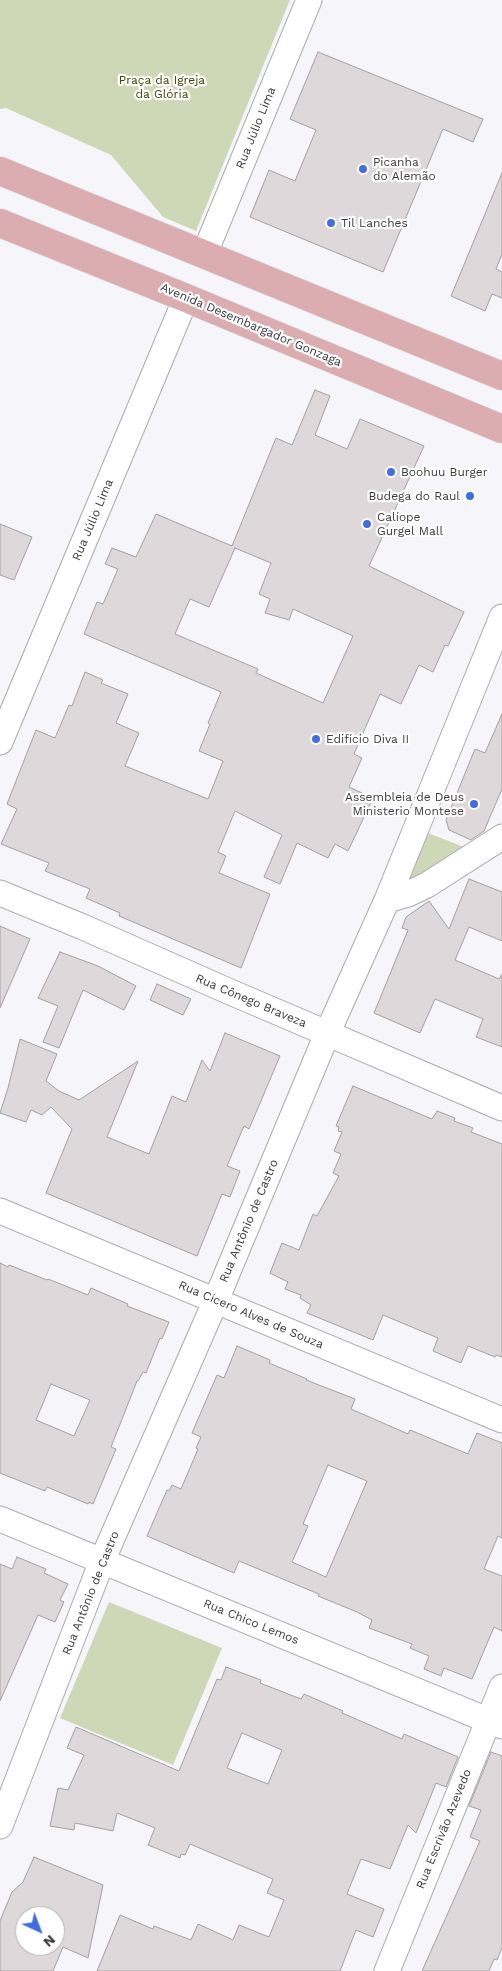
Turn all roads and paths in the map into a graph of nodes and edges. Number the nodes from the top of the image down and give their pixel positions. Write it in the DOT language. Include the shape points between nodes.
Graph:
graph roads {
  1 [pos="309,0"];
  2 [pos="0,171"];
  3 [pos="0,223"];
  4 [pos="204,255"];
  5 [pos="186,298"];
  6 [pos="502,376"];
  7 [pos="502,429"];
  8 [pos="502,617"];
  9 [pos="0,742"];
  10 [pos="502,837"];
  11 [pos="0,893"];
  12 [pos="387,900"];
  13 [pos="327,1034"];
  14 [pos="502,1108"];
  15 [pos="0,1211"];
  16 [pos="216,1300"];
  17 [pos="502,1420"];
  18 [pos="0,1519"];
  19 [pos="102,1561"];
  20 [pos="502,1687"];
  21 [pos="495,1723"];
  22 [pos="1,1823"];
  23 [pos="387,1971"];
  1 -- 4 [label="street, Rua Júlio Lima"];
  2 -- 4 [label="main road"];
  3 -- 5 [label="main road, Avenida Desembargador Gonzaga"];
  4 -- 6 [label="main road"];
  5 -- 7 [label="main road, Avenida Desembargador Gonzaga"];
  5 -- 9 [label="street, Rua Júlio Lima"];
  8 -- 12 [label="street, Rua Antônio de Castro"];
  10 -- 12 [label="street" via="427,885"];
  11 -- 13 [label="street, Rua Cônego Braveza"];
  12 -- 13 [label="street, Rua Antônio de Castro"];
  13 -- 14 [label="street, Rua Cônego Braveza"];
  13 -- 16 [label="street, Rua Antônio de Castro"];
  15 -- 16 [label="street, Rua Cícero Alves de Souza"];
  16 -- 17 [label="street, Rua Cícero Alves de Souza"];
  16 -- 19 [label="street, Rua Antônio de Castro"];
  18 -- 19 [label="street, Rua Chico Lemos"];
  19 -- 21 [label="street, Rua Chico Lemos"];
  19 -- 22 [label="street, Rua Antônio de Castro"];
  20 -- 21 [label="street, Rua Escrivão Azevedo"];
  21 -- 23 [label="street, Rua Escrivão Azevedo"];
}
